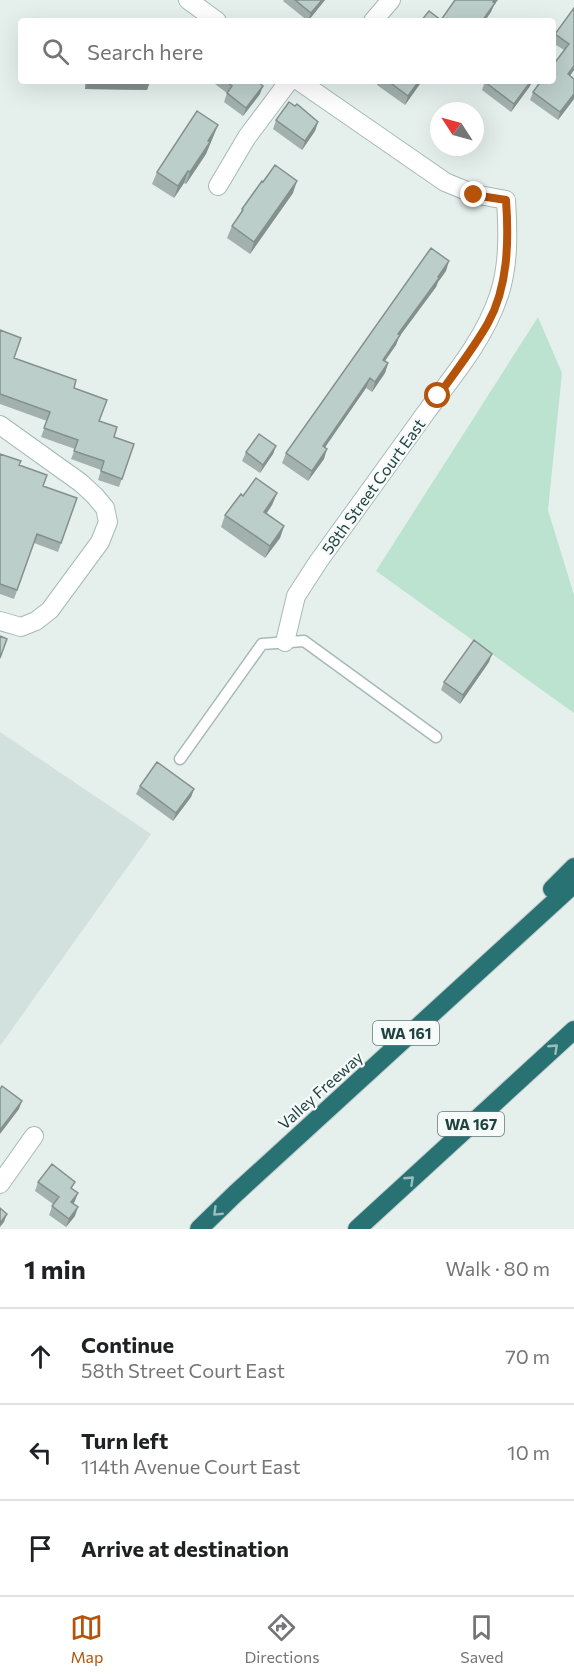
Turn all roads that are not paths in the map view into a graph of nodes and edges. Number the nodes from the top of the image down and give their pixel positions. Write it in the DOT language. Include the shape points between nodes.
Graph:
graph roads {
  1 [pos="188,0"];
  2 [pos="391,0"];
  3 [pos="213,18"];
  4 [pos="376,18"];
  5 [pos="288,84"];
  6 [pos="322,87"];
  7 [pos="218,186"];
  8 [pos="0,426"];
  9 [pos="0,621"];
  10 [pos="285,642"];
  11 [pos="436,737"];
  12 [pos="180,759"];
  13 [pos="574,867"];
  14 [pos="574,884"];
  15 [pos="574,1030"];
  16 [pos="34,1136"];
  17 [pos="0,1184"];
  18 [pos="235,1194"];
  19 [pos="199,1229"];
  20 [pos="357,1229"];
  1 -- 3 [label="street"];
  2 -- 4 [label="street"];
  5 -- 7 [label="street" via="247,138"];
  6 -- 10 [label="street, 58th Street Court East" via="446,182 474,195 506,200 507,260 489,321 296,596"];
  8 -- 9 [label="street" via="88,489 107,514 107,528 100,542 50,610 21,627"];
  10 -- 11 [label="lane" via="304,640"];
  10 -- 12 [label="lane" via="262,644"];
  13 -- 18 [label="highway, WA 161" via="442,999"];
  14 -- 18 [label="highway, Valley Freeway"];
  20 -- 15 [label="highway, WA 167, one-way"];
  16 -- 17 [label="street"];
  18 -- 19 [label="highway, Valley Freeway / WA 161, one-way"];
}
